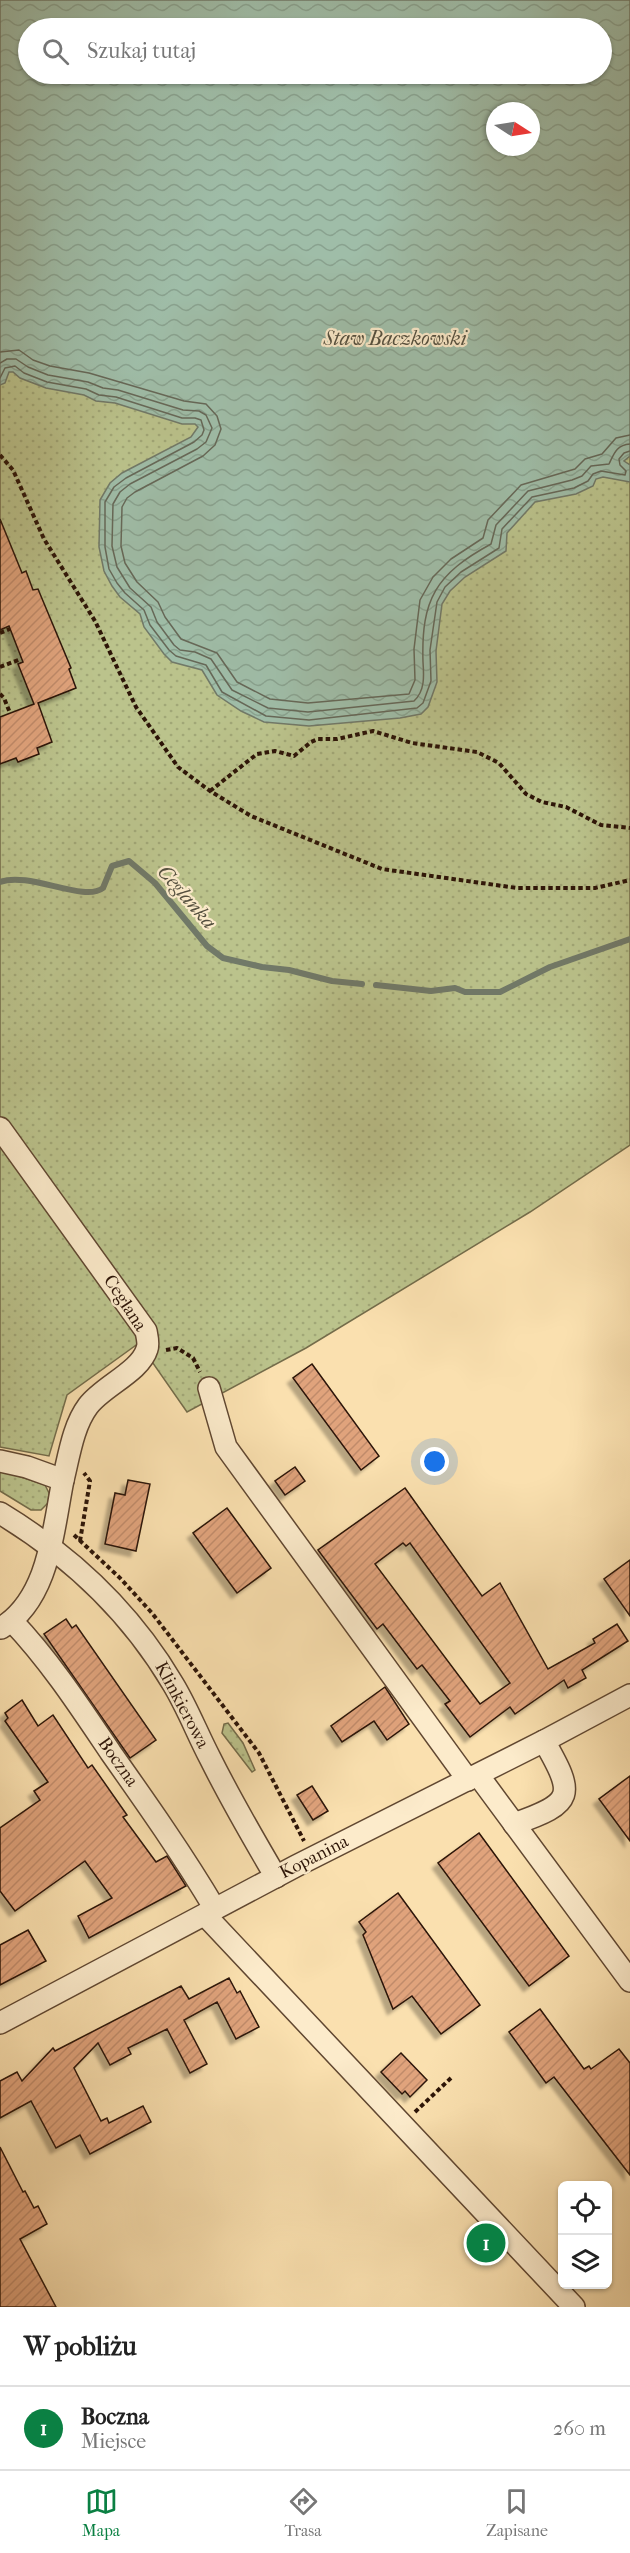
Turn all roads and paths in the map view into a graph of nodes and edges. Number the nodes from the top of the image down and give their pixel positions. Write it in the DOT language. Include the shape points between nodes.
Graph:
graph roads {
  1 [pos="0,455"];
  2 [pos="8,464"];
  3 [pos="0,466"];
  4 [pos="10,629"];
  5 [pos="0,633"];
  6 [pos="21,659"];
  7 [pos="0,667"];
  8 [pos="0,694"];
  9 [pos="10,713"];
  10 [pos="210,792"];
  11 [pos="630,828"];
  12 [pos="630,880"];
  13 [pos="0,1128"];
  14 [pos="148,1348"];
  15 [pos="209,1388"];
  16 [pos="0,1461"];
  17 [pos="80,1468"];
  18 [pos="63,1480"];
  19 [pos="0,1514"];
  20 [pos="80,1541"];
  21 [pos="50,1546"];
  22 [pos="6,1624"];
  23 [pos="630,1695"];
  24 [pos="544,1741"];
  25 [pos="259,1753"];
  26 [pos="473,1777"];
  27 [pos="514,1824"];
  28 [pos="312,1858"];
  29 [pos="276,1877"];
  30 [pos="210,1912"];
  31 [pos="630,1981"];
  32 [pos="0,2023"];
  33 [pos="451,2078"];
  34 [pos="408,2119"];
  35 [pos="574,2307"];
  1 -- 2 [label="path"];
  2 -- 3 [label="path"];
  2 -- 10 [label="path" via="44,539 95,621 136,706 178,767"];
  4 -- 5 [label="path"];
  6 -- 7 [label="path"];
  8 -- 9 [label="path"];
  10 -- 11 [label="path" via="257,754 274,751 294,756 318,739 337,740 373,731 421,745 477,752 499,763 526,794 542,802 566,807 601,825"];
  10 -- 12 [label="path" via="251,816 382,869 518,888 595,888"];
  13 -- 14 [label="street, Ceglana" via="136,1315 146,1331"];
  14 -- 15 [label="path" via="177,1348 193,1358"];
  14 -- 18 [label="street, Ceglana" via="138,1366 109,1385 87,1407"];
  15 -- 26 [label="street" via="226,1447"];
  16 -- 18 [label="street"];
  17 -- 20 [label="path" via="90,1481"];
  18 -- 21 [label="street, Ceglana"];
  19 -- 21 [label="street, Klinkierowa"];
  21 -- 22 [label="street, Ceglana" via="33,1595"];
  21 -- 29 [label="street, Klinkierowa" via="105,1594 154,1654"];
  22 -- 30 [label="street, Boczna" via="44,1657 81,1708 183,1857"];
  23 -- 24 [label="street, Kopanina"];
  24 -- 26 [label="street, Kopanina"];
  24 -- 27 [label="street" via="564,1777 564,1795 547,1811"];
  25 -- 28 [label="path"];
  26 -- 27 [label="street"];
  26 -- 28 [label="street, Kopanina"];
  27 -- 31 [label="street"];
  28 -- 29 [label="street, Kopanina"];
  29 -- 30 [label="street, Kopanina"];
  30 -- 32 [label="street, Kopanina"];
  30 -- 35 [label="street, Boczna"];
  33 -- 34 [label="path"];
}
